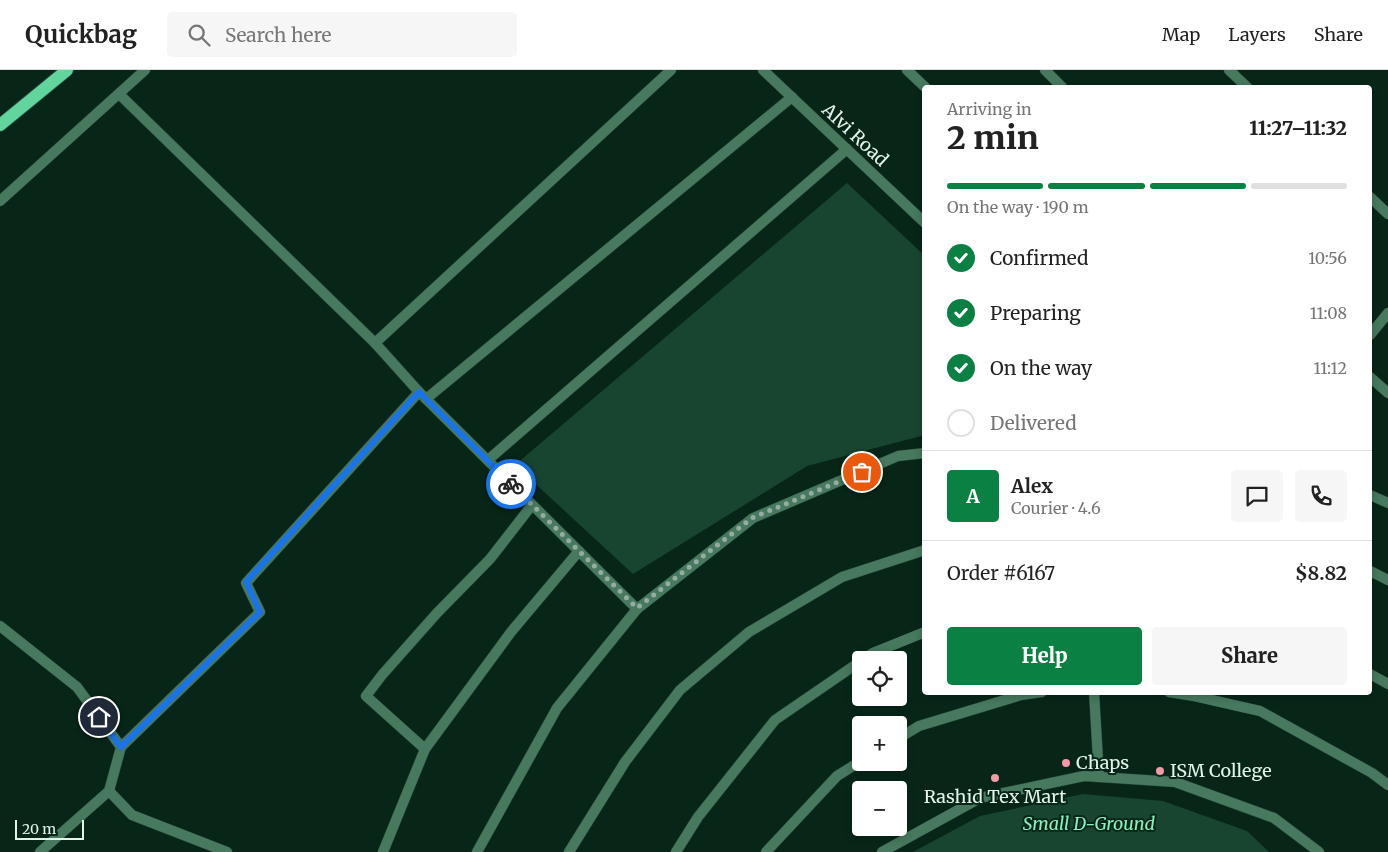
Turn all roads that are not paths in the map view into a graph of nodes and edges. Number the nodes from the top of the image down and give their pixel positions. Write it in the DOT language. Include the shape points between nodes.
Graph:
graph roads {
  1 [pos="58,70"];
  2 [pos="67,70"];
  3 [pos="145,70"];
  4 [pos="671,70"];
  5 [pos="763,70"];
  6 [pos="907,70"];
  7 [pos="1045,70"];
  8 [pos="1229,70"];
  9 [pos="923,85"];
  10 [pos="1060,85"];
  11 [pos="1245,85"];
  12 [pos="119,94"];
  13 [pos="792,97"];
  14 [pos="0,123"];
  15 [pos="847,149"];
  16 [pos="1372,199"];
  17 [pos="0,201"];
  18 [pos="1388,214"];
  19 [pos="922,220"];
  20 [pos="1388,313"];
  21 [pos="1372,333"];
  22 [pos="375,343"];
  23 [pos="1372,379"];
  24 [pos="1388,393"];
  25 [pos="423,396"];
  26 [pos="922,452"];
  27 [pos="488,460"];
  28 [pos="1372,496"];
  29 [pos="1388,503"];
  30 [pos="532,505"];
  31 [pos="579,551"];
  32 [pos="922,551"];
  33 [pos="1372,572"];
  34 [pos="1388,580"];
  35 [pos="637,608"];
  36 [pos="0,626"];
  37 [pos="922,633"];
  38 [pos="877,651"];
  39 [pos="852,667"];
  40 [pos="1372,675"];
  41 [pos="1388,684"];
  42 [pos="1021,695"];
  43 [pos="1094,695"];
  44 [pos="1188,695"];
  45 [pos="907,733"];
  46 [pos="121,747"];
  47 [pos="425,749"];
  48 [pos="852,767"];
  49 [pos="1100,777"];
  50 [pos="1388,785"];
  51 [pos="109,791"];
  52 [pos="40,852"];
  53 [pos="227,852"];
  54 [pos="383,852"];
  55 [pos="476,852"];
  56 [pos="569,852"];
  57 [pos="676,852"];
  58 [pos="766,852"];
  59 [pos="882,852"];
  60 [pos="1319,852"];
  1 -- 14 [label="main road"];
  2 -- 14 [label="main road"];
  3 -- 12 [label="street"];
  4 -- 22 [label="street"];
  5 -- 13 [label="street, Alvi Road"];
  6 -- 9 [label="street"];
  7 -- 10 [label="street"];
  8 -- 11 [label="street"];
  12 -- 17 [label="street"];
  12 -- 22 [label="street"];
  13 -- 15 [label="street, Alvi Road"];
  13 -- 25 [label="street"];
  15 -- 19 [label="street, Alvi Road"];
  15 -- 27 [label="street"];
  16 -- 18 [label="street"];
  20 -- 21 [label="street"];
  22 -- 25 [label="street"];
  23 -- 24 [label="street"];
  25 -- 27 [label="street"];
  25 -- 46 [label="street" via="246,582 260,612"];
  26 -- 35 [label="street" via="898,456 752,518"];
  27 -- 30 [label="street"];
  28 -- 29 [label="street"];
  30 -- 31 [label="street"];
  30 -- 47 [label="street" via="490,559 437,613 366,696"];
  31 -- 35 [label="street"];
  31 -- 47 [label="street" via="511,632"];
  32 -- 56 [label="street" via="842,577 749,632 680,690 625,762"];
  33 -- 34 [label="street"];
  35 -- 55 [label="street" via="557,708"];
  36 -- 46 [label="street" via="77,687"];
  37 -- 38 [label="street"];
  39 -- 57 [label="street" via="775,720 698,817"];
  40 -- 41 [label="street"];
  42 -- 45 [label="street" via="919,726"];
  43 -- 49 [label="street"];
  44 -- 50 [label="street" via="1260,711 1372,772"];
  46 -- 51 [label="street"];
  47 -- 54 [label="street"];
  48 -- 58 [label="street" via="837,776"];
  49 -- 59 [label="street" via="1084,776 980,798"];
  49 -- 60 [label="street" via="1175,782 1274,818"];
  51 -- 52 [label="street"];
  51 -- 53 [label="street" via="132,815"];
}
